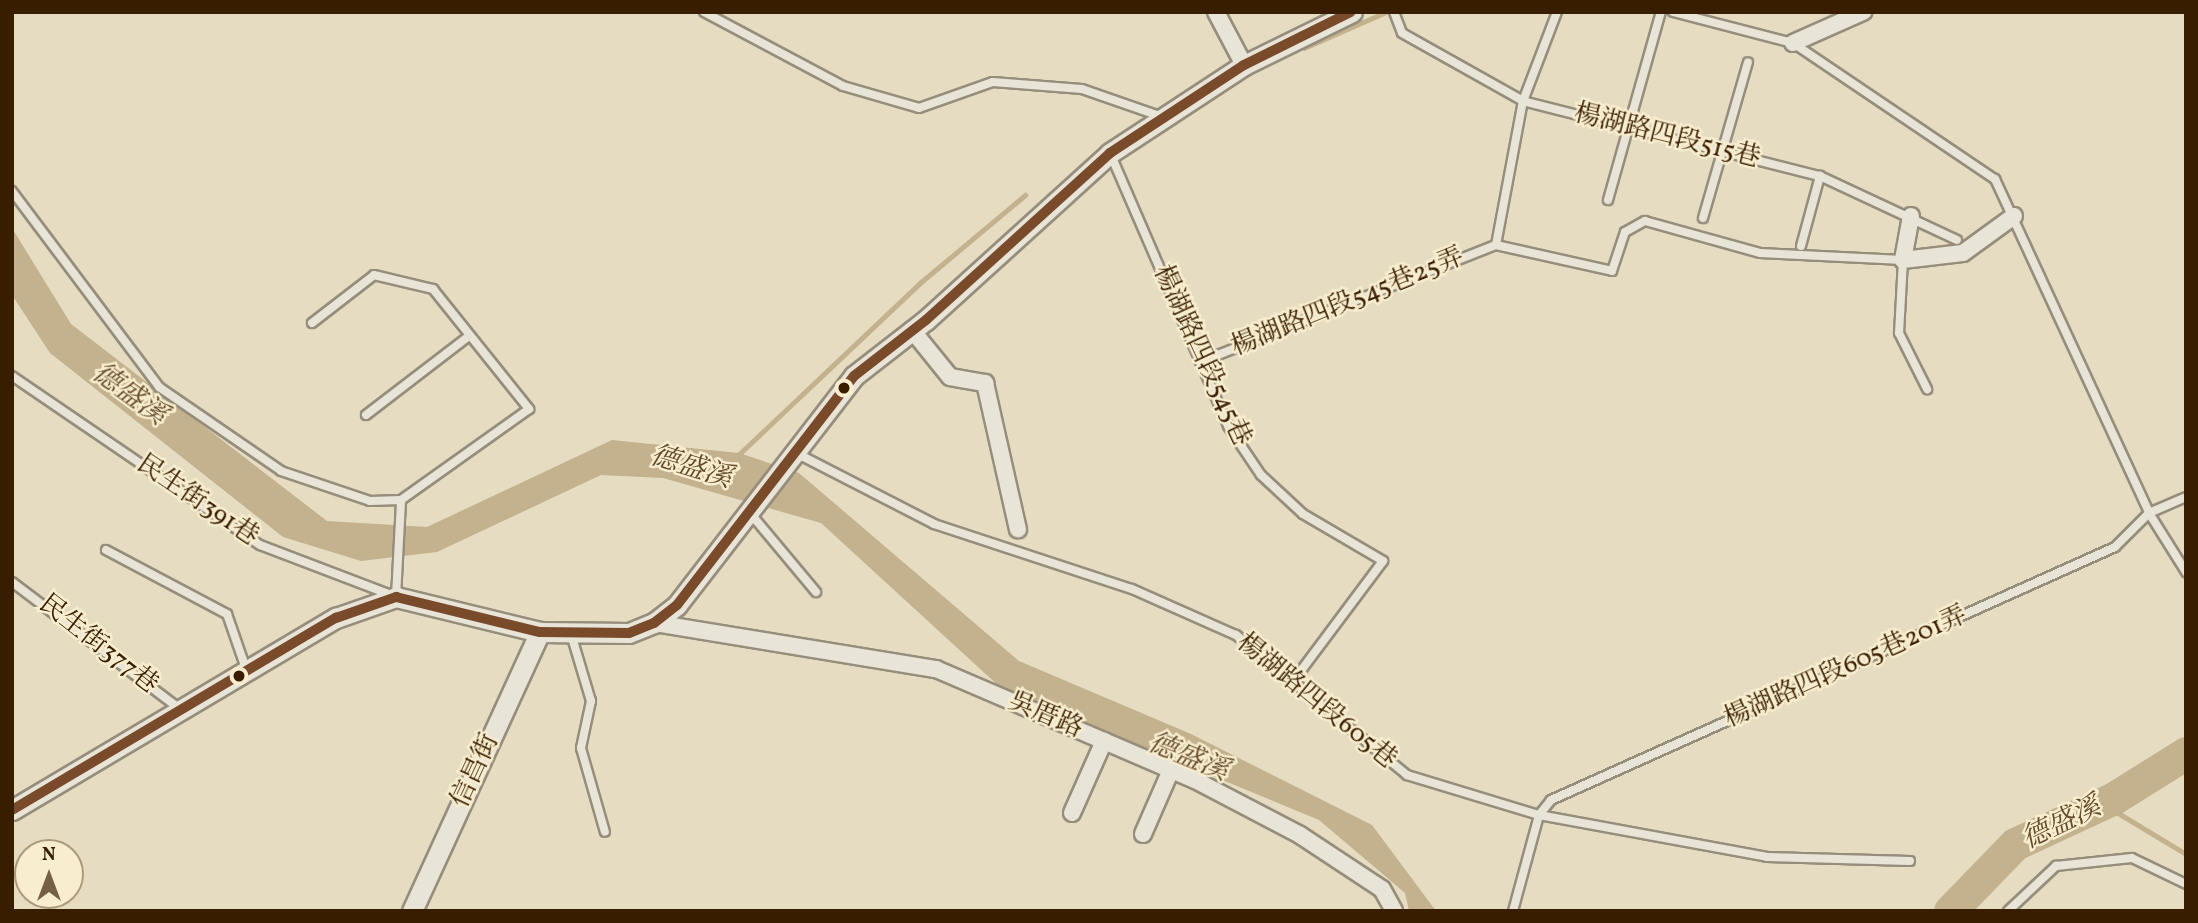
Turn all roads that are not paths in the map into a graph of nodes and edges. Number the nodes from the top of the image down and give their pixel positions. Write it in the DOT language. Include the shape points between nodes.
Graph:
graph roads {
  1 [pos="704,12"];
  2 [pos="1216,12"];
  3 [pos="1352,12"];
  4 [pos="1394,12"];
  5 [pos="1557,12"];
  6 [pos="1661,12"];
  7 [pos="1673,12"];
  8 [pos="1863,12"];
  9 [pos="1793,43"];
  10 [pos="1748,62"];
  11 [pos="1244,65"];
  12 [pos="1523,101"];
  13 [pos="1166,118"];
  14 [pos="1631,126"];
  15 [pos="1722,151"];
  16 [pos="1110,153"];
  17 [pos="1821,176"];
  18 [pos="12,191"];
  19 [pos="1608,200"];
  20 [pos="1911,216"];
  21 [pos="2014,216"];
  22 [pos="1703,218"];
  23 [pos="1956,240"];
  24 [pos="1496,245"];
  25 [pos="1801,246"];
  26 [pos="1903,260"];
  27 [pos="312,323"];
  28 [pos="912,330"];
  29 [pos="469,336"];
  30 [pos="1200,362"];
  31 [pos="13,376"];
  32 [pos="1927,389"];
  33 [pos="366,415"];
  34 [pos="786,456"];
  35 [pos="2186,497"];
  36 [pos="401,500"];
  37 [pos="746,508"];
  38 [pos="2149,513"];
  39 [pos="1018,529"];
  40 [pos="106,550"];
  41 [pos="2186,572"];
  42 [pos="12,582"];
  43 [pos="816,592"];
  44 [pos="396,597"];
  45 [pos="654,623"];
  46 [pos="540,632"];
  47 [pos="571,634"];
  48 [pos="247,672"];
  49 [pos="1294,680"];
  50 [pos="182,710"];
  51 [pos="1104,741"];
  52 [pos="1171,770"];
  53 [pos="12,810"];
  54 [pos="1072,813"];
  55 [pos="1539,815"];
  56 [pos="606,832"];
  57 [pos="1143,834"];
  58 [pos="1910,861"];
  59 [pos="2186,884"];
  60 [pos="412,911"];
  61 [pos="1394,911"];
  62 [pos="1513,911"];
  63 [pos="2008,911"];
  1 -- 13 [label="lane" via="843,86 919,108 993,82 1082,89"];
  2 -- 11 [label="street"];
  3 -- 11 [label="street"];
  4 -- 12 [label="lane, 楊湖路四段515巷" via="1402,33"];
  5 -- 12 [label="lane"];
  6 -- 14 [label="lane"];
  7 -- 9 [label="lane"];
  8 -- 9 [label="street"];
  9 -- 21 [label="lane" via="1995,179"];
  10 -- 15 [label="lane"];
  11 -- 13 [label="street"];
  12 -- 14 [label="lane, 楊湖路四段515巷"];
  12 -- 24 [label="lane"];
  13 -- 16 [label="street"];
  14 -- 15 [label="lane, 楊湖路四段515巷"];
  14 -- 19 [label="lane"];
  15 -- 17 [label="lane, 楊湖路四段515巷"];
  15 -- 22 [label="lane"];
  16 -- 28 [label="street"];
  16 -- 30 [label="lane, 楊湖路四段545巷"];
  17 -- 20 [label="lane, 楊湖路四段515巷"];
  17 -- 25 [label="lane"];
  18 -- 36 [label="lane" via="159,387 281,471 370,501"];
  20 -- 23 [label="lane, 楊湖路四段515巷"];
  20 -- 26 [label="street"];
  21 -- 26 [label="street" via="1963,253"];
  21 -- 38 [label="lane"];
  24 -- 26 [label="lane" via="1612,271 1625,232 1645,221 1760,253"];
  24 -- 30 [label="lane, 楊湖路四段545巷25弄"];
  26 -- 32 [label="lane" via="1899,333"];
  27 -- 29 [label="lane" via="374,275 433,289"];
  28 -- 34 [label="street" via="854,376"];
  28 -- 39 [label="street" via="950,377 985,383"];
  29 -- 33 [label="lane"];
  29 -- 36 [label="lane" via="528,409"];
  30 -- 49 [label="lane, 楊湖路四段545巷" via="1228,426 1261,475 1303,514 1383,561"];
  31 -- 44 [label="lane, 民生街391巷" via="260,545"];
  34 -- 37 [label="street"];
  34 -- 49 [label="lane, 楊湖路四段605巷" via="934,524 1132,589 1236,635"];
  35 -- 38 [label="lane"];
  36 -- 44 [label="lane"];
  37 -- 43 [label="lane"];
  37 -- 45 [label="street" via="677,605"];
  38 -- 41 [label="lane"];
  38 -- 55 [label="lane, 楊湖路四段605巷201弄" via="2115,547 1552,800"];
  40 -- 48 [label="lane" via="227,614"];
  42 -- 50 [label="lane, 民生街377巷"];
  44 -- 46 [label="street"];
  44 -- 48 [label="street" via="336,618"];
  45 -- 47 [label="street" via="629,633"];
  45 -- 51 [label="street, 吳厝路" via="936,669"];
  46 -- 47 [label="street"];
  46 -- 60 [label="street, 信昌街"];
  47 -- 56 [label="lane" via="591,701 581,748"];
  48 -- 50 [label="street"];
  49 -- 55 [label="lane, 楊湖路四段605巷" via="1407,775"];
  50 -- 53 [label="street"];
  51 -- 52 [label="street, 吳厝路"];
  51 -- 54 [label="street"];
  52 -- 57 [label="street"];
  52 -- 61 [label="street, 吳厝路" via="1300,835 1382,889"];
  55 -- 58 [label="lane, 楊湖路四段605巷" via="1768,857"];
  55 -- 62 [label="lane"];
  59 -- 63 [label="lane" via="2132,859 2056,866"];
}
